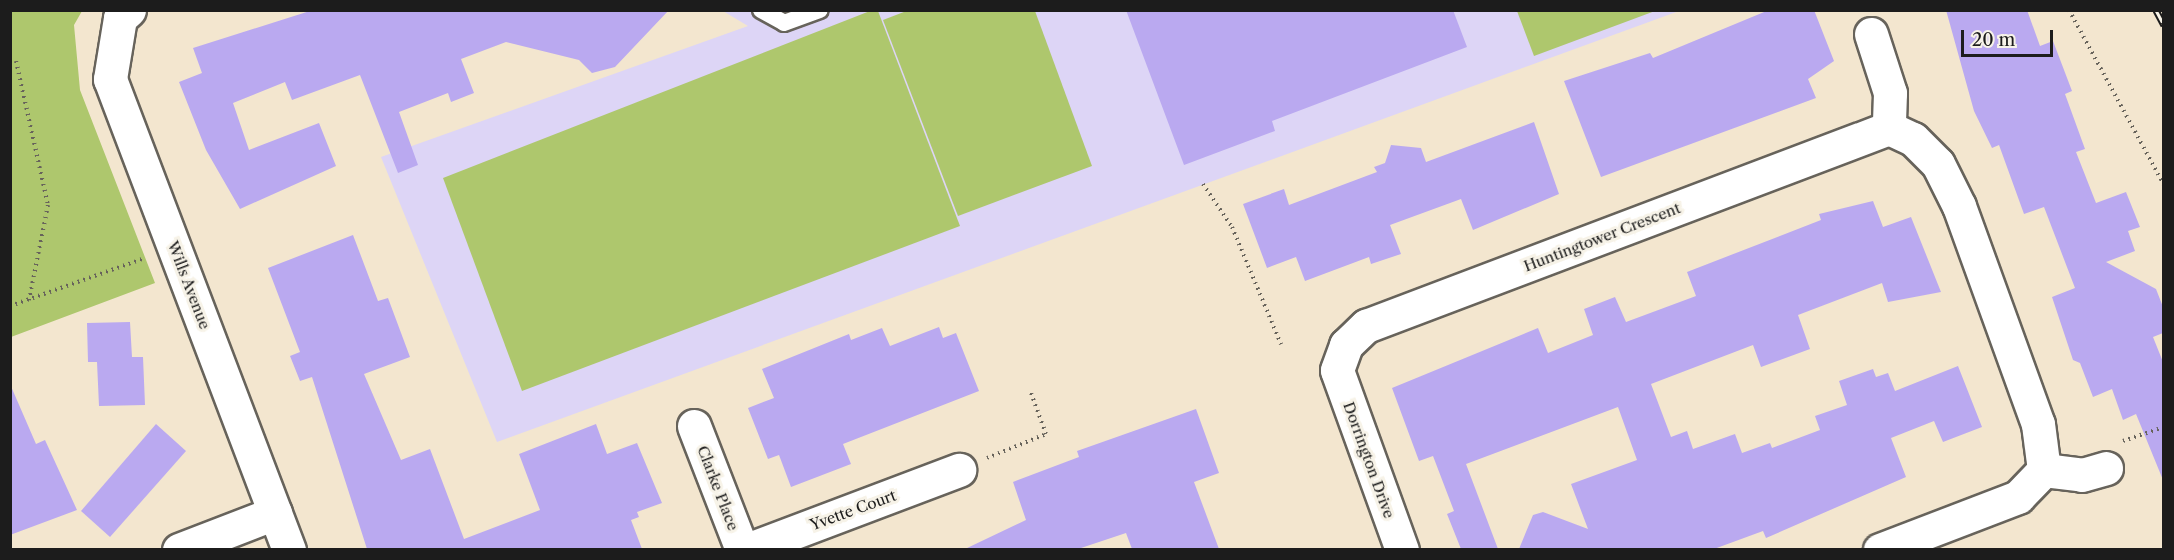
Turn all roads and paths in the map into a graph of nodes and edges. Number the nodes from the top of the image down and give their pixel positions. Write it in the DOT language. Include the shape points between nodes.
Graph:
graph roads {
  1 [pos="761,10"];
  2 [pos="820,10"];
  3 [pos="2069,10"];
  4 [pos="117,13"];
  5 [pos="1871,34"];
  6 [pos="16,61"];
  7 [pos="1889,129"];
  8 [pos="1203,184"];
  9 [pos="2163,185"];
  10 [pos="174,247"];
  11 [pos="29,300"];
  12 [pos="10,306"];
  13 [pos="1281,344"];
  14 [pos="1337,370"];
  15 [pos="1031,393"];
  16 [pos="694,426"];
  17 [pos="2106,468"];
  18 [pos="959,470"];
  19 [pos="2044,470"];
  20 [pos="276,513"];
  21 [pos="179,549"];
  22 [pos="289,549"];
  23 [pos="742,549"];
  24 [pos="747,549"];
  25 [pos="1402,549"];
  26 [pos="1880,549"];
  1 -- 2 [label="lane" via="784,23"];
  3 -- 9 [label="path"];
  4 -- 10 [label="street, Wills Avenue" via="110,79"];
  5 -- 7 [label="street" via="1890,93"];
  6 -- 11 [label="path" via="48,205"];
  7 -- 14 [label="street, Huntingtower Crescent" via="1366,326 1346,345"];
  7 -- 19 [label="street" via="1913,139 1938,164 1959,206 2038,424"];
  8 -- 13 [label="path" via="1232,227"];
  10 -- 11 [label="path"];
  10 -- 20 [label="street, Wills Avenue"];
  11 -- 12 [label="path"];
  14 -- 25 [label="street, Dorrington Drive"];
  15 -- 18 [label="path" via="1046,434"];
  16 -- 23 [label="street, Clarke Place"];
  17 -- 19 [label="street" via="2082,475"];
  18 -- 24 [label="street, Yvette Court"];
  19 -- 26 [label="street" via="2018,498"];
  20 -- 21 [label="street"];
  20 -- 22 [label="street, Wills Avenue"];
}
